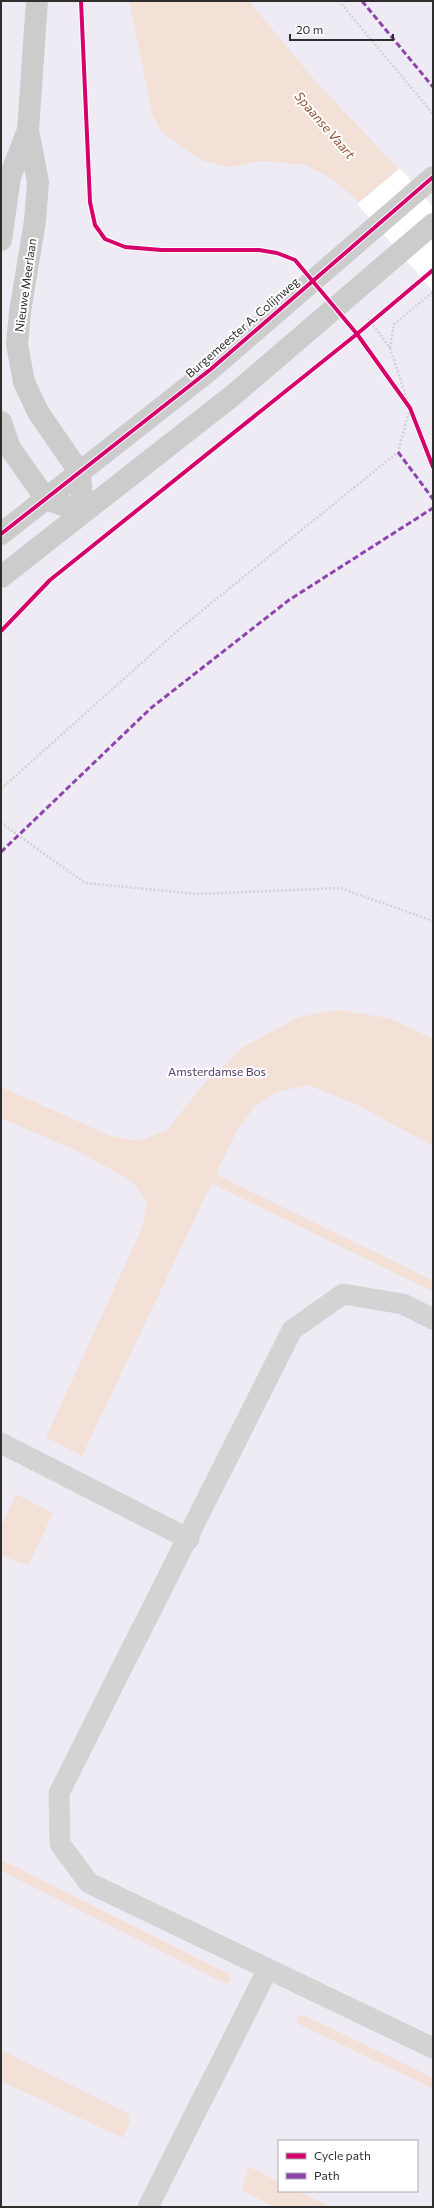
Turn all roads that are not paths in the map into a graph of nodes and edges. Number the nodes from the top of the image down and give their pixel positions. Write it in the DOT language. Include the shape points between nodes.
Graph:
graph roads {
  1 [pos="37,1"];
  2 [pos="28,130"];
  3 [pos="433,177"];
  4 [pos="433,224"];
  5 [pos="1,240"];
  6 [pos="1,422"];
  7 [pos="80,473"];
  8 [pos="46,499"];
  9 [pos="83,512"];
  10 [pos="1,534"];
  11 [pos="1,577"];
  12 [pos="433,1319"];
  13 [pos="1,1443"];
  14 [pos="189,1539"];
  15 [pos="268,1969"];
  16 [pos="433,2048"];
  17 [pos="148,2207"];
  1 -- 2 [label="street, Nieuwe Meerlaan"];
  2 -- 5 [label="street, Nieuwe Meerlaan" via="10,177"];
  2 -- 7 [label="street, Nieuwe Meerlaan" via="38,182 35,221 17,344 24,382 38,412"];
  3 -- 7 [label="street, Burgemeester A. Colijnweg" via="211,369"];
  4 -- 9 [label="street" via="232,396"];
  6 -- 8 [label="street" via="10,448"];
  7 -- 8 [label="street"];
  7 -- 9 [label="street"];
  8 -- 9 [label="street"];
  8 -- 10 [label="street"];
  9 -- 11 [label="street"];
  12 -- 14 [label="lane" via="403,1304 343,1294 292,1330"];
  13 -- 14 [label="lane"];
  14 -- 15 [label="lane" via="59,1793 60,1844 89,1883"];
  15 -- 16 [label="lane"];
  15 -- 17 [label="lane"];
}
